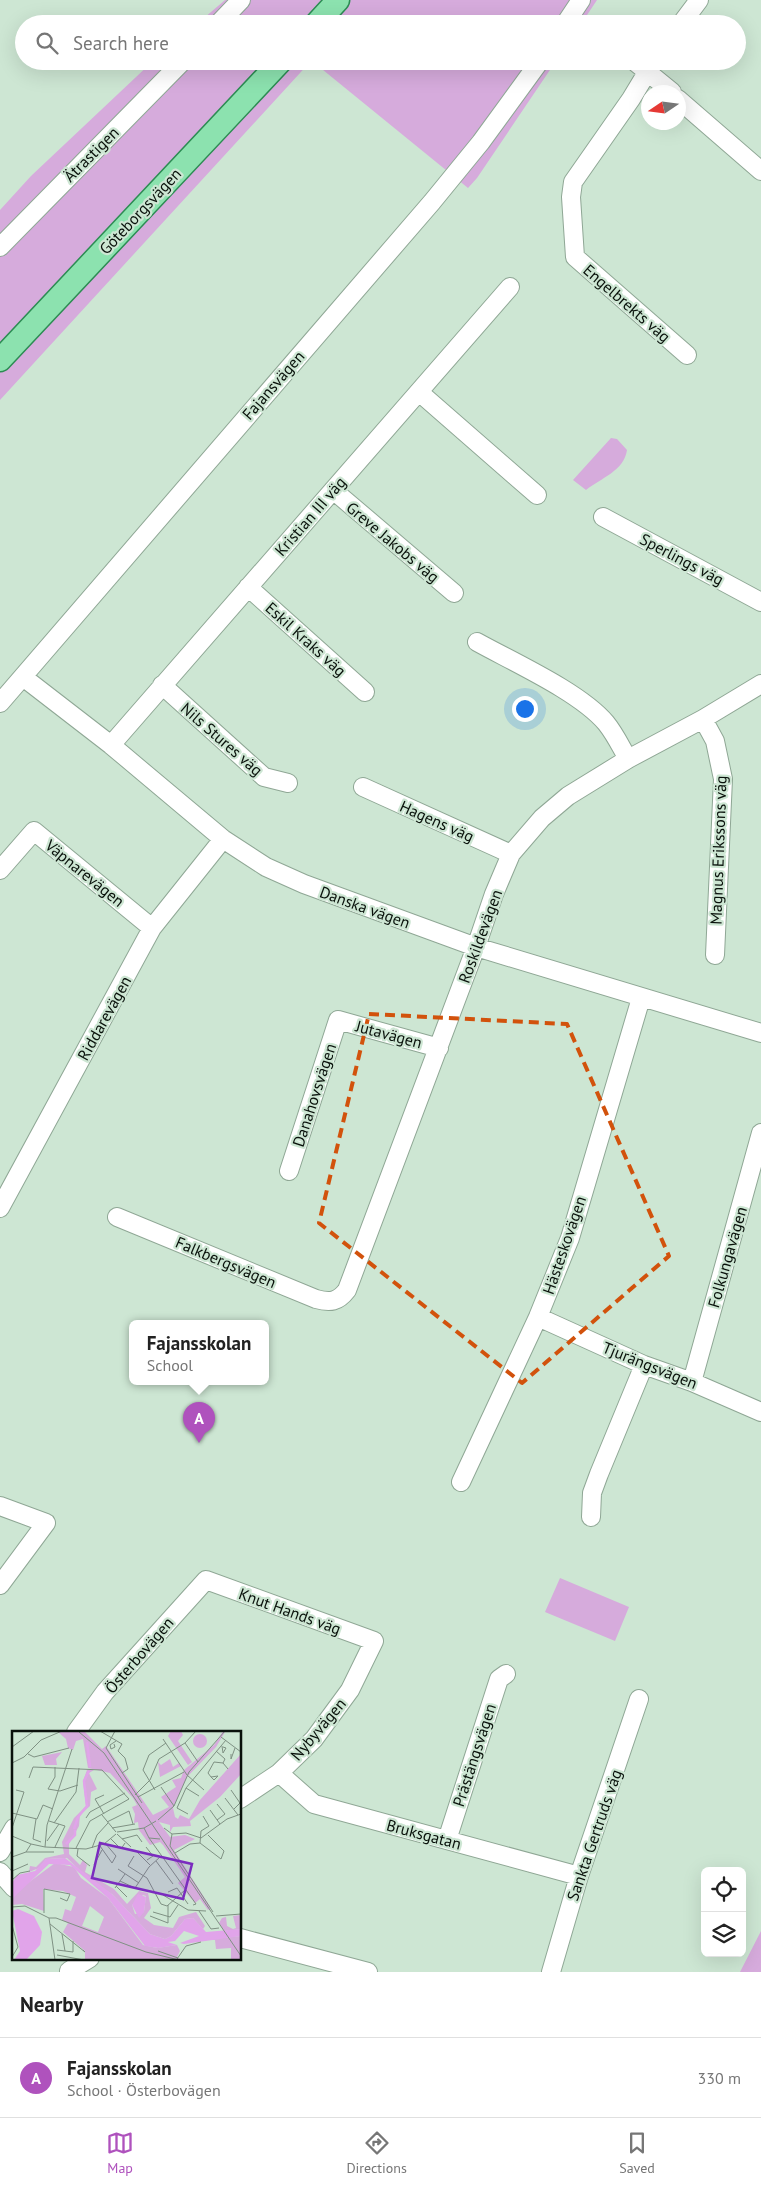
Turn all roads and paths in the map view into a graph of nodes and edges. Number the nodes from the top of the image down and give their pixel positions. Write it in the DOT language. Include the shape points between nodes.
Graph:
graph roads {
  1 [pos="241,0"];
  2 [pos="338,0"];
  3 [pos="581,0"];
  4 [pos="699,0"];
  5 [pos="227,15"];
  6 [pos="324,15"];
  7 [pos="575,15"];
  8 [pos="688,15"];
  9 [pos="174,70"];
  10 [pos="273,70"];
  11 [pos="533,70"];
  12 [pos="643,70"];
  13 [pos="651,70"];
  14 [pos="665,85"];
  15 [pos="686,106"];
  16 [pos="761,171"];
  17 [pos="0,247"];
  18 [pos="510,287"];
  19 [pos="687,355"];
  20 [pos="0,360"];
  21 [pos="420,392"];
  22 [pos="333,490"];
  23 [pos="537,495"];
  24 [pos="603,517"];
  25 [pos="248,586"];
  26 [pos="454,594"];
  27 [pos="761,602"];
  28 [pos="477,642"];
  29 [pos="23,677"];
  30 [pos="761,684"];
  31 [pos="162,686"];
  32 [pos="365,692"];
  33 [pos="0,703"];
  34 [pos="703,719"];
  35 [pos="111,746"];
  36 [pos="628,759"];
  37 [pos="288,783"];
  38 [pos="363,787"];
  39 [pos="223,839"];
  40 [pos="511,854"];
  41 [pos="0,870"];
  42 [pos="152,928"];
  43 [pos="476,948"];
  44 [pos="715,955"];
  45 [pos="641,998"];
  46 [pos="338,1020"];
  47 [pos="761,1033"];
  48 [pos="439,1048"];
  49 [pos="761,1133"];
  50 [pos="289,1171"];
  51 [pos="0,1208"];
  52 [pos="117,1216"];
  53 [pos="337,1301"];
  54 [pos="538,1317"];
  55 [pos="644,1365"];
  56 [pos="692,1382"];
  57 [pos="761,1412"];
  58 [pos="461,1482"];
  59 [pos="0,1506"];
  60 [pos="591,1517"];
  61 [pos="206,1580"];
  62 [pos="0,1585"];
  63 [pos="374,1641"];
  64 [pos="506,1674"];
  65 [pos="638,1699"];
  66 [pos="77,1731"];
  67 [pos="280,1773"];
  68 [pos="241,1798"];
  69 [pos="12,1831"];
  70 [pos="447,1840"];
  71 [pos="0,1852"];
  72 [pos="0,1872"];
  73 [pos="579,1876"];
  74 [pos="12,1886"];
  75 [pos="241,1938"];
  76 [pos="85,1960"];
  77 [pos="67,1967"];
  78 [pos="360,1971"];
  79 [pos="551,1972"];
  1 -- 5 [label="street"];
  2 -- 6 [label="main road"];
  3 -- 7 [label="street"];
  4 -- 8 [label="street"];
  9 -- 17 [label="street, Ätrastigen"];
  10 -- 20 [label="main road, Göteborgsvägen"];
  11 -- 29 [label="street, Fajansvägen" via="432,202"];
  12 -- 19 [label="street, Engelbrekts väg" via="631,99 573,182 575,257"];
  13 -- 14 [label="street"];
  15 -- 16 [label="street"];
  18 -- 21 [label="street, Kristian III väg"];
  21 -- 22 [label="street, Kristian III väg"];
  21 -- 23 [label="street"];
  22 -- 25 [label="street, Kristian III väg"];
  22 -- 26 [label="street, Greve Jakobs väg"];
  24 -- 27 [label="street, Sperlings väg"];
  25 -- 31 [label="street, Kristian III väg"];
  25 -- 32 [label="street, Eskil Kraks väg"];
  28 -- 36 [label="street" via="587,706 606,723"];
  29 -- 33 [label="street, Fajansvägen"];
  29 -- 35 [label="street, Danska vägen"];
  30 -- 34 [label="street, Roskildevägen"];
  31 -- 35 [label="street, Kristian III väg"];
  31 -- 37 [label="street, Nils Stures väg" via="264,777"];
  34 -- 36 [label="street, Roskildevägen"];
  34 -- 44 [label="street, Magnus Erikssons väg" via="715,741 723,779"];
  35 -- 39 [label="street, Danska vägen"];
  36 -- 40 [label="street, Roskildevägen" via="568,796 542,818"];
  38 -- 40 [label="street, Hagens väg"];
  39 -- 42 [label="street, Riddarevägen"];
  39 -- 43 [label="street, Danska vägen" via="266,867 304,884"];
  40 -- 43 [label="street, Roskildevägen"];
  41 -- 42 [label="street, Väpnarevägen" via="34,831"];
  42 -- 51 [label="street, Riddarevägen"];
  43 -- 45 [label="street, Danska vägen"];
  43 -- 48 [label="street, Roskildevägen"];
  45 -- 47 [label="street, Danska vägen"];
  45 -- 54 [label="street, Hästeskovägen" via="570,1238"];
  46 -- 48 [label="street, Jutavägen"];
  46 -- 50 [label="street, Danahovsvägen"];
  48 -- 53 [label="street, Roskildevägen" via="347,1290"];
  49 -- 56 [label="street, Folkungavägen"];
  52 -- 53 [label="street, Falkbergsvägen" via="316,1299"];
  54 -- 55 [label="street, Tjurängsvägen"];
  54 -- 58 [label="street, Hästeskovägen"];
  55 -- 56 [label="street, Tjurängsvägen"];
  55 -- 60 [label="street" via="592,1493"];
  56 -- 57 [label="street, Tjurängsvägen"];
  59 -- 62 [label="street" via="46,1523"];
  61 -- 63 [label="street, Knut Hands väg"];
  61 -- 66 [label="street, Österbovägen" via="105,1692"];
  63 -- 67 [label="street, Nybyvägen" via="350,1690 314,1739"];
  64 -- 70 [label="street, Prästängsvägen" via="499,1679"];
  65 -- 73 [label="street, Sankta Gertruds väg"];
  67 -- 68 [label="street, Nybyvägen"];
  67 -- 70 [label="street, Bruksgatan" via="314,1804"];
  69 -- 71 [label="street"];
  70 -- 73 [label="street, Bruksgatan"];
  72 -- 74 [label="street"];
  73 -- 79 [label="street, Sankta Gertruds väg"];
  75 -- 78 [label="street"];
  76 -- 77 [label="street"];
}
